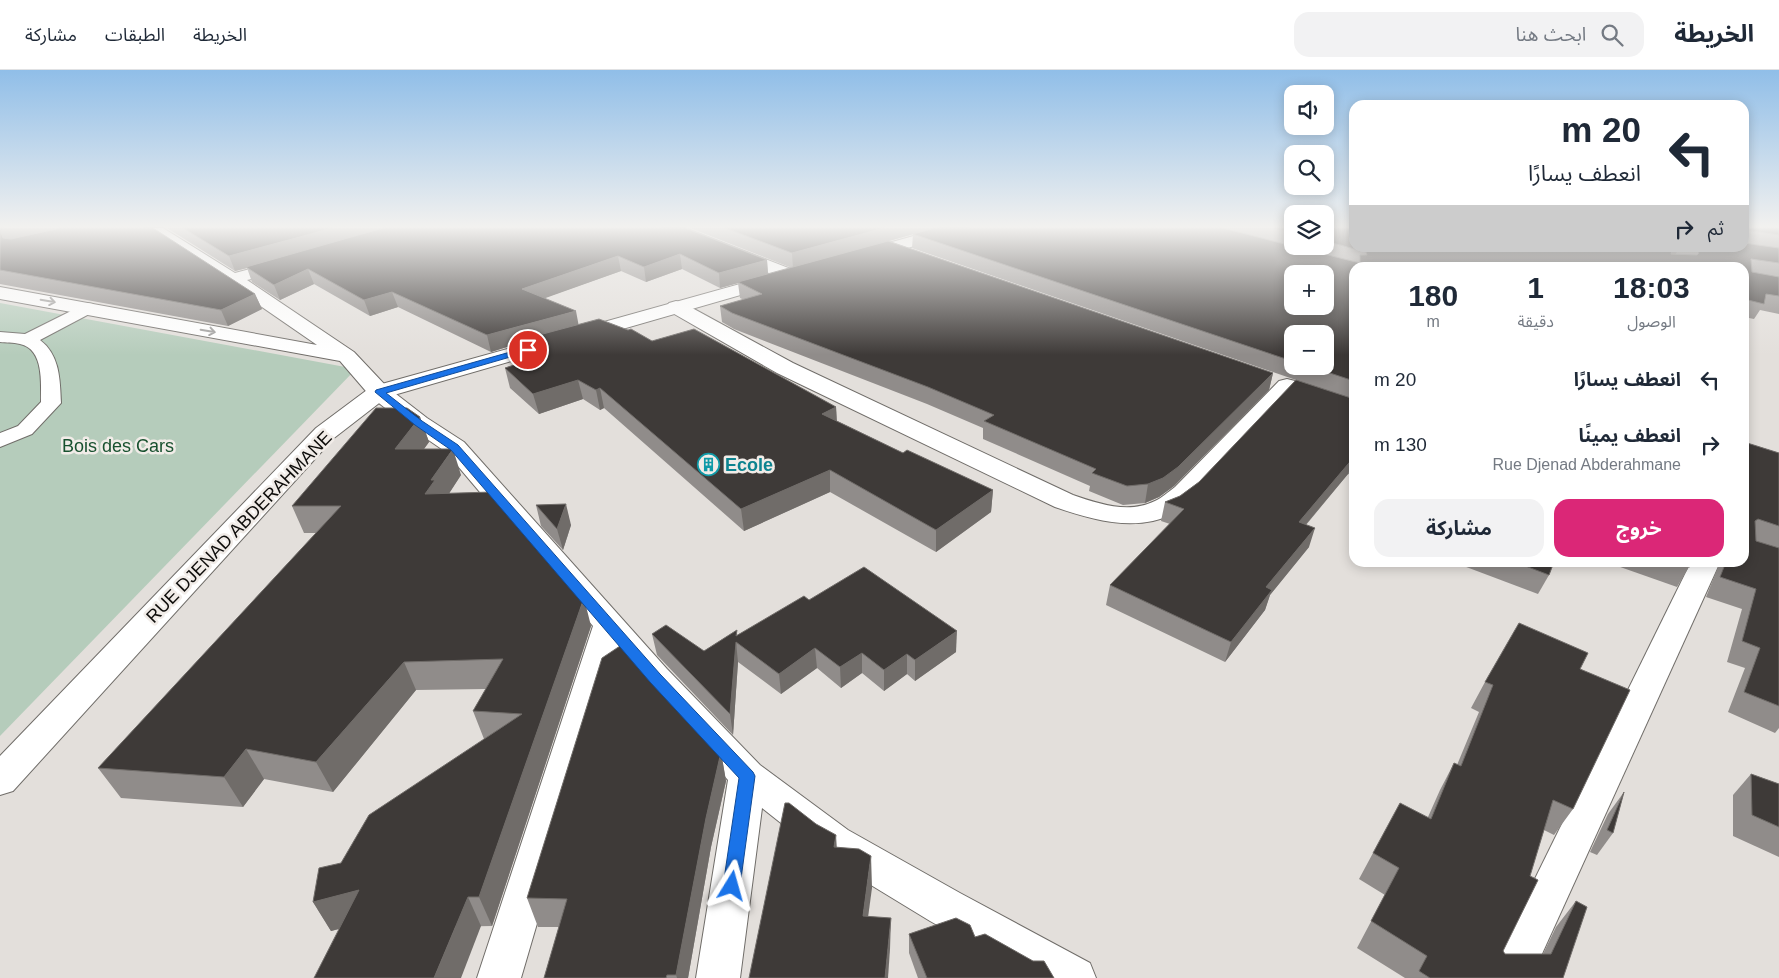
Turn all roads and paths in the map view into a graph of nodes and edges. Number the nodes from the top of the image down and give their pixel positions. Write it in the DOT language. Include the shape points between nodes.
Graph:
graph roads {
  1 [pos="219,270"];
  2 [pos="791,270"];
  3 [pos="261,271"];
  4 [pos="233,279"];
  5 [pos="0,293"];
  6 [pos="676,307"];
  7 [pos="87,308"];
  8 [pos="0,337"];
  9 [pos="28,340"];
  10 [pos="347,356"];
  11 [pos="1286,386"];
  12 [pos="379,392"];
  13 [pos="0,441"];
  14 [pos="1704,567"];
  15 [pos="609,624"];
  16 [pos="747,776"];
  17 [pos="0,780"];
  18 [pos="499,978"];
  19 [pos="718,978"];
  20 [pos="1074,978"];
  21 [pos="1508,978"];
  1 -- 4 [label="street"];
  2 -- 6 [label="street, RUE DJENAD ABDERAHMANE" via="799,273"];
  3 -- 4 [label="street"];
  4 -- 10 [label="street"];
  5 -- 7 [label="street, one-way"];
  6 -- 11 [label="street" via="785,368 1064,501 1100,514 1133,516 1165,507 1184,492"];
  6 -- 12 [label="street, RUE DJENAD ABDERAHMANE"];
  7 -- 9 [label="lane"];
  7 -- 10 [label="street, one-way"];
  8 -- 9 [label="lane"];
  9 -- 13 [label="lane" via="41,350 49,364 51,403 25,430"];
  10 -- 12 [label="street"];
  12 -- 15 [label="street" via="455,447"];
  12 -- 17 [label="street, RUE DJENAD ABDERAHMANE" via="324,433"];
  14 -- 21 [label="street"];
  15 -- 16 [label="street"];
  15 -- 18 [label="street"];
  16 -- 19 [label="street"];
  16 -- 20 [label="street" via="834,842"];
}
